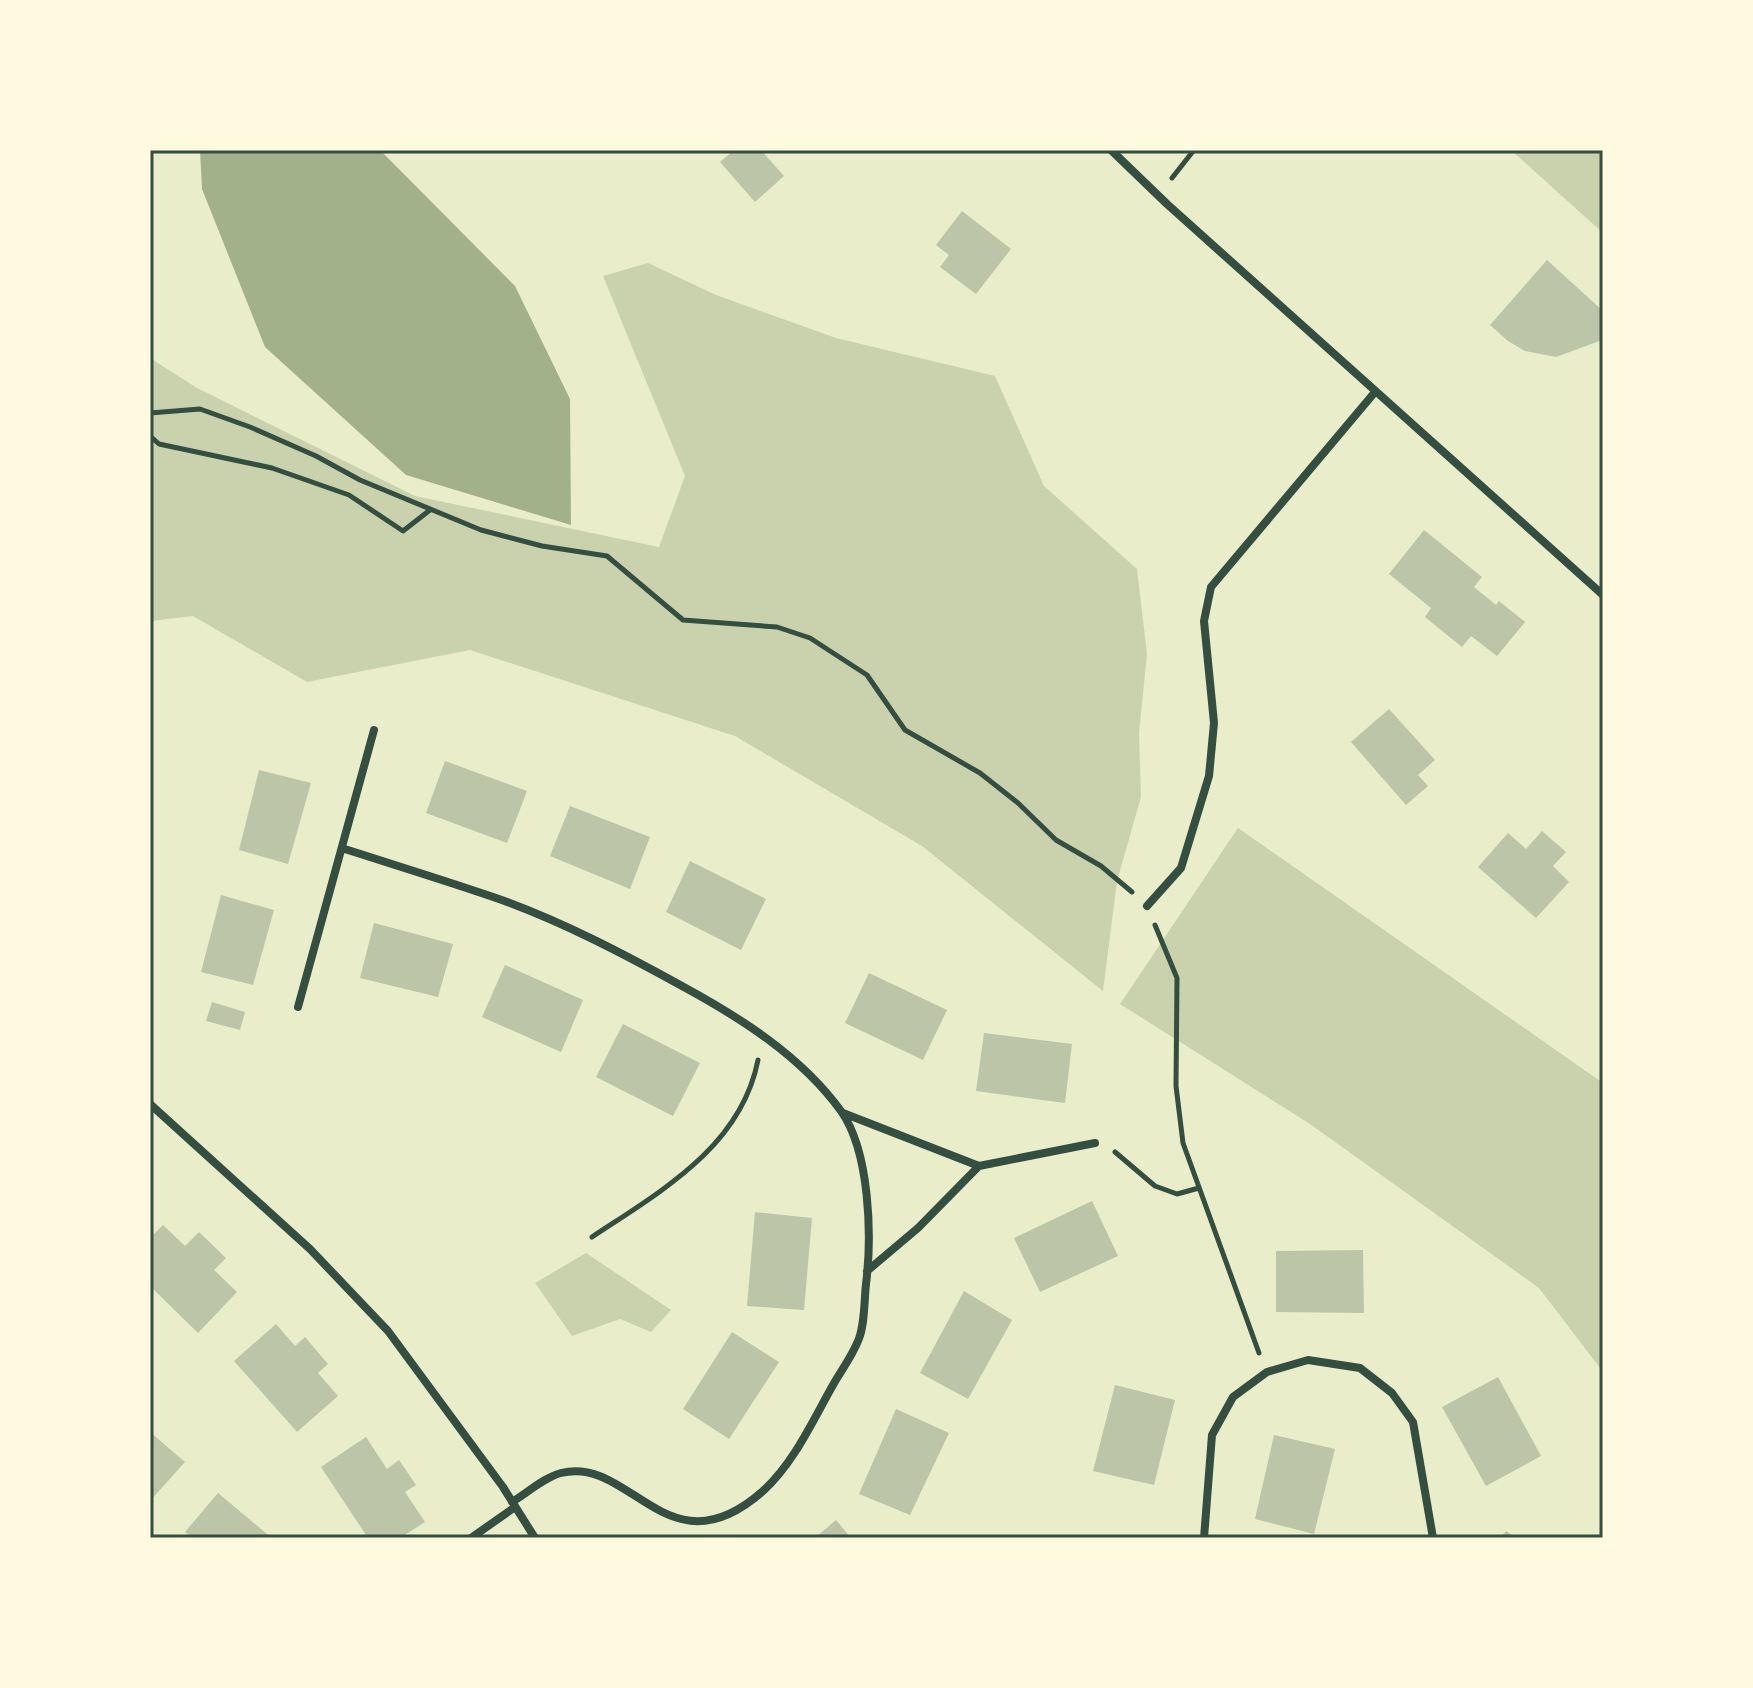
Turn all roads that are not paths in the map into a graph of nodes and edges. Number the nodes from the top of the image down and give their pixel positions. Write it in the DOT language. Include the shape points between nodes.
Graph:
graph roads {
  1 [pos="1111,150"];
  2 [pos="1375,392"];
  3 [pos="1603,595"];
  4 [pos="374,730"];
  5 [pos="342,848"];
  6 [pos="1147,906"];
  7 [pos="298,1007"];
  8 [pos="150,1104"];
  9 [pos="842,1112"];
  10 [pos="1095,1143"];
  11 [pos="979,1166"];
  12 [pos="867,1271"];
  13 [pos="514,1505"];
  14 [pos="471,1538"];
  15 [pos="535,1538"];
  16 [pos="1204,1538"];
  17 [pos="1433,1538"];
  1 -- 2 [label="street"];
  2 -- 3 [label="street"];
  2 -- 6 [label="street" via="1211,587 1204,621 1214,723 1209,776 1181,868"];
  4 -- 5 [label="street"];
  5 -- 7 [label="street"];
  5 -- 9 [label="street" via="502,900 618,951 729,1012 798,1064"];
  8 -- 13 [label="street" via="310,1249 388,1331"];
  9 -- 11 [label="street"];
  9 -- 12 [label="street" via="865,1181"];
  10 -- 11 [label="street"];
  11 -- 12 [label="street"];
  12 -- 13 [label="street" via="859,1339 845,1365 793,1455 764,1490 726,1516 675,1518 600,1476 575,1471 559,1473"];
  13 -- 14 [label="street"];
  13 -- 15 [label="street"];
  16 -- 17 [label="street" via="1212,1435 1233,1397 1267,1372 1308,1360 1360,1368 1392,1393 1413,1422"];
}
